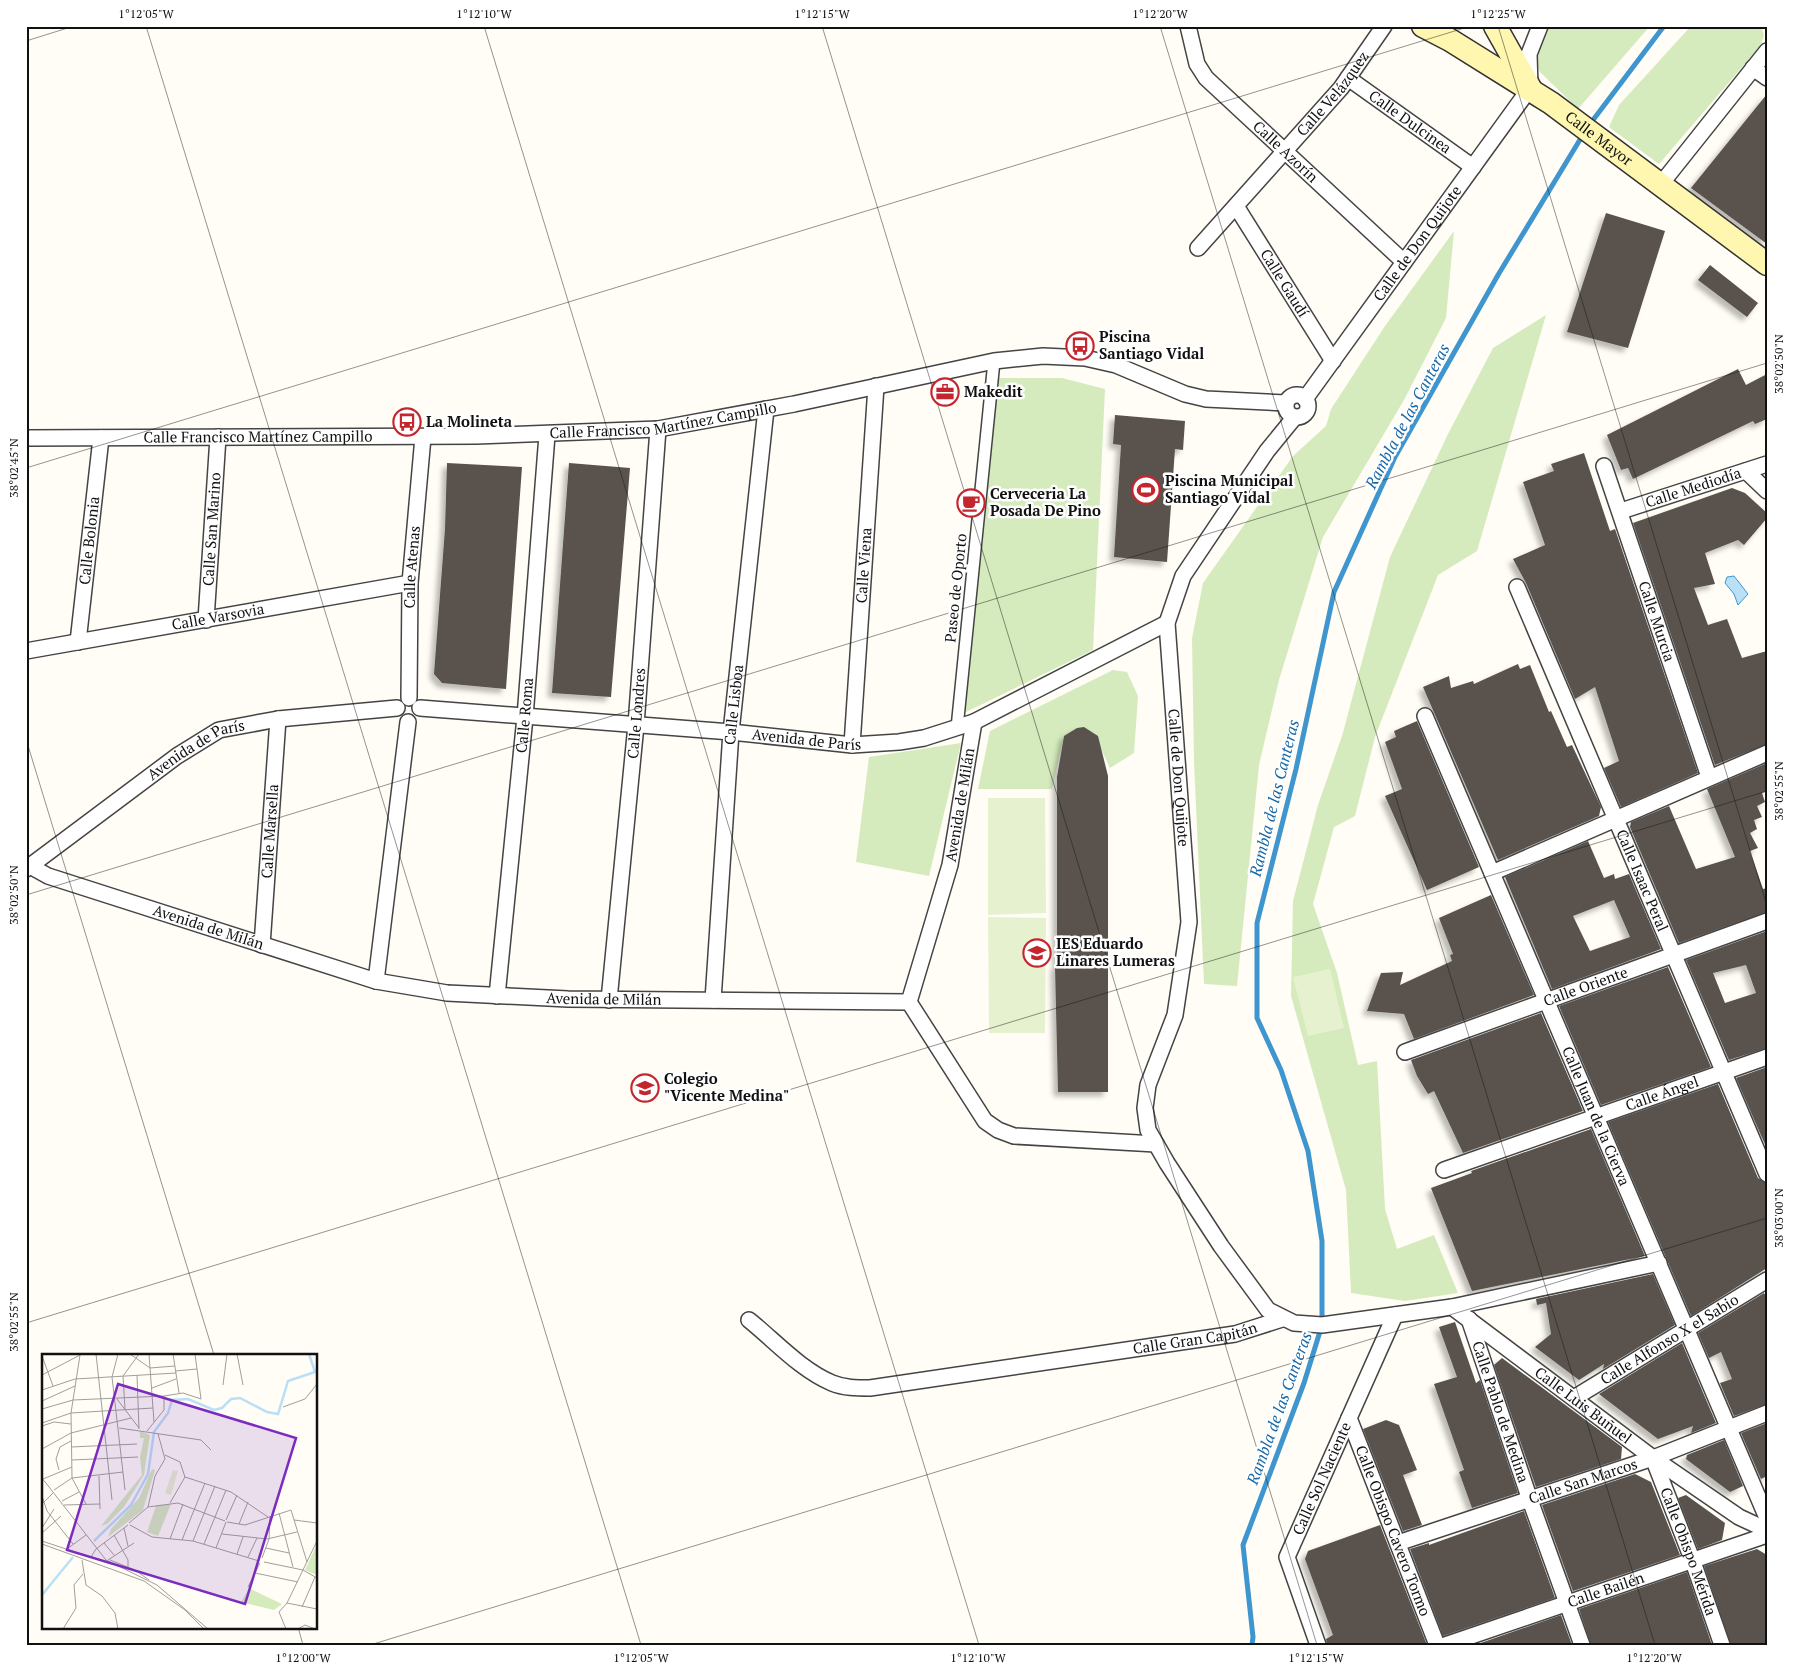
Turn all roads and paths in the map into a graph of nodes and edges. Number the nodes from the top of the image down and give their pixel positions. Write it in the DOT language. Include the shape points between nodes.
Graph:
graph roads {
  1 [pos="1188,26"];
  2 [pos="1384,26"];
  3 [pos="1423,26"];
  4 [pos="1495,26"];
  5 [pos="1540,26"];
  6 [pos="1767,51"];
  7 [pos="1753,68"];
  8 [pos="1348,78"];
  9 [pos="1767,78"];
  10 [pos="1530,88"];
  11 [pos="1284,151"];
  12 [pos="1473,167"];
  13 [pos="1661,184"];
  14 [pos="1236,206"];
  15 [pos="1198,248"];
  16 [pos="1404,262"];
  17 [pos="1767,264"];
  18 [pos="994,361"];
  19 [pos="1333,361"];
  20 [pos="876,386"];
  21 [pos="1306,399"];
  22 [pos="1286,404"];
  23 [pos="766,409"];
  24 [pos="1294,418"];
  25 [pos="658,429"];
  26 [pos="547,435"];
  27 [pos="423,437"];
  28 [pos="26,438"];
  29 [pos="100,438"];
  30 [pos="218,438"];
  31 [pos="1767,464"];
  32 [pos="1604,466"];
  33 [pos="1746,470"];
  34 [pos="1767,491"];
  35 [pos="1621,511"];
  36 [pos="410,584"];
  37 [pos="1516,587"];
  38 [pos="206,620"];
  39 [pos="1167,623"];
  40 [pos="78,642"];
  41 [pos="26,651"];
  42 [pos="414,703"];
  43 [pos="397,708"];
  44 [pos="1425,716"];
  45 [pos="525,717"];
  46 [pos="278,719"];
  47 [pos="408,722"];
  48 [pos="974,722"];
  49 [pos="636,725"];
  50 [pos="957,728"];
  51 [pos="731,732"];
  52 [pos="852,745"];
  53 [pos="1767,753"];
  54 [pos="1709,777"];
  55 [pos="1614,819"];
  56 [pos="28,868"];
  57 [pos="1492,873"];
  58 [pos="1767,921"];
  59 [pos="262,945"];
  60 [pos="1674,954"];
  61 [pos="376,981"];
  62 [pos="498,996"];
  63 [pos="609,1000"];
  64 [pos="713,1000"];
  65 [pos="1547,1000"];
  66 [pos="909,1002"];
  67 [pos="1405,1052"];
  68 [pos="1767,1057"];
  69 [pos="1724,1072"];
  70 [pos="1596,1116"];
  71 [pos="1156,1144"];
  72 [pos="1444,1170"];
  73 [pos="1767,1174"];
  74 [pos="1659,1263"];
  75 [pos="1767,1280"];
  76 [pos="1452,1307"];
  77 [pos="1395,1315"];
  78 [pos="1282,1319"];
  79 [pos="1468,1319"];
  80 [pos="749,1320"];
  81 [pos="1686,1328"];
  82 [pos="1574,1398"];
  83 [pos="1767,1414"];
  84 [pos="1349,1418"];
  85 [pos="1728,1429"];
  86 [pos="1653,1458"];
  87 [pos="1530,1500"];
  88 [pos="1767,1518"];
  89 [pos="1767,1530"];
  90 [pos="1767,1535"];
  91 [pos="1398,1543"];
  92 [pos="1692,1559"];
  93 [pos="1566,1603"];
  94 [pos="1318,1645"];
  95 [pos="1438,1645"];
  96 [pos="1445,1645"];
  97 [pos="1582,1645"];
  98 [pos="1722,1645"];
  1 -- 11 [label="street, Calle Azorín" via="1197,64 1206,78"];
  2 -- 8 [label="street, Calle Velázquez"];
  3 -- 10 [label="main road, Calle Mayor"];
  4 -- 10 [label="main road"];
  5 -- 10 [label="street" via="1529,54"];
  6 -- 7 [label="street"];
  7 -- 9 [label="street"];
  7 -- 13 [label="street"];
  8 -- 11 [label="street, Calle Velázquez"];
  8 -- 12 [label="street, Calle Dulcinea"];
  10 -- 12 [label="street, Calle de Don Quijote"];
  10 -- 13 [label="main road, Calle Mayor"];
  11 -- 14 [label="street, Calle Velázquez"];
  11 -- 16 [label="street, Calle Azorín"];
  12 -- 16 [label="street, Calle de Don Quijote"];
  13 -- 17 [label="main road, Calle Mayor"];
  14 -- 15 [label="street, Calle Velázquez"];
  14 -- 19 [label="street, Calle Gaudí"];
  16 -- 19 [label="street, Calle de Don Quijote"];
  18 -- 20 [label="street, Calle Francisco Martínez Campillo"];
  18 -- 22 [label="street, Calle Francisco Martínez Campillo" via="1043,356 1085,358 1116,365 1192,396"];
  18 -- 50 [label="street, Paseo de Oporto"];
  19 -- 21 [label="street, Calle de Don Quijote"];
  20 -- 23 [label="street, Calle Francisco Martínez Campillo"];
  20 -- 52 [label="street, Calle Viena"];
  21 -- 22 [label="street" via="1300,395 1292,396"];
  21 -- 24 [label="street" via="1306,414"];
  22 -- 24 [label="street" via="1286,410"];
  23 -- 25 [label="street, Calle Francisco Martínez Campillo"];
  23 -- 51 [label="street, Calle Lisboa"];
  24 -- 39 [label="street, Calle de Don Quijote" via="1267,451 1183,576"];
  25 -- 26 [label="street, Calle Francisco Martínez Campillo"];
  25 -- 49 [label="street, Calle Londres"];
  26 -- 27 [label="street, Calle Francisco Martínez Campillo"];
  26 -- 45 [label="street, Calle Roma"];
  27 -- 30 [label="street, Calle Francisco Martínez Campillo"];
  27 -- 36 [label="street, Calle Atenas"];
  28 -- 29 [label="street, Calle Francisco Martínez Campillo"];
  29 -- 30 [label="street, Calle Francisco Martínez Campillo"];
  29 -- 40 [label="street, Calle Bolonia"];
  30 -- 38 [label="street, Calle San Marino"];
  31 -- 33 [label="street, Calle Mediodía"];
  32 -- 35 [label="street, Calle Murcia"];
  33 -- 34 [label="street"];
  33 -- 35 [label="street, Calle Mediodía"];
  35 -- 54 [label="street, Calle Murcia"];
  36 -- 38 [label="street, Calle Varsovia"];
  36 -- 42 [label="street, Calle Atenas"];
  37 -- 55 [label="street, Calle Isaac Peral"];
  38 -- 40 [label="street, Calle Varsovia"];
  39 -- 48 [label="street, Avenida de París"];
  39 -- 71 [label="street, Calle de Don Quijote" via="1189,922 1175,1014 1148,1085 1145,1108 1148,1130"];
  40 -- 41 [label="street, Calle Varsovia"];
  42 -- 43 [label="street" via="400,702"];
  42 -- 45 [label="street, Avenida de París"];
  42 -- 47 [label="street" via="416,719"];
  43 -- 46 [label="street, Avenida de París"];
  43 -- 47 [label="street" via="400,719"];
  44 -- 57 [label="street, Calle Juan de la Cierva"];
  45 -- 49 [label="street, Avenida de París"];
  45 -- 62 [label="street, Calle Roma"];
  46 -- 56 [label="street, Avenida de París" via="219,730 177,756"];
  46 -- 59 [label="street, Calle Marsella"];
  47 -- 61 [label="street"];
  48 -- 50 [label="street, Avenida de París"];
  48 -- 66 [label="street, Avenida de Milán" via="950,865"];
  49 -- 51 [label="street, Avenida de París"];
  49 -- 63 [label="street, Calle Londres"];
  50 -- 52 [label="street, Avenida de París" via="916,740"];
  51 -- 52 [label="street, Avenida de París"];
  51 -- 64 [label="street, Calle Lisboa"];
  53 -- 54 [label="street"];
  54 -- 55 [label="street"];
  55 -- 57 [label="street"];
  55 -- 60 [label="street, Calle Isaac Peral"];
  56 -- 59 [label="street, Avenida de Milán"];
  57 -- 65 [label="street, Calle Juan de la Cierva"];
  58 -- 60 [label="street, Calle Oriente"];
  59 -- 61 [label="street, Avenida de Milán"];
  60 -- 65 [label="street, Calle Oriente"];
  60 -- 69 [label="street, Calle Isaac Peral"];
  61 -- 62 [label="street, Avenida de Milán" via="447,993"];
  62 -- 63 [label="street, Avenida de Milán"];
  63 -- 64 [label="street, Avenida de Milán"];
  64 -- 66 [label="street, Avenida de Milán"];
  65 -- 67 [label="street, Calle Oriente"];
  65 -- 70 [label="street, Calle Juan de la Cierva"];
  66 -- 71 [label="street" via="985,1120 998,1130 1014,1136"];
  68 -- 69 [label="street, Calle Ángel"];
  69 -- 70 [label="street, Calle Ángel"];
  69 -- 73 [label="street, Calle Isaac Peral"];
  70 -- 72 [label="street, Calle Ángel"];
  70 -- 74 [label="street, Calle Juan de la Cierva"];
  71 -- 78 [label="street, Calle de Don Quijote" via="1221,1246 1268,1310"];
  74 -- 76 [label="street, Calle Gran Capitán"];
  74 -- 81 [label="street, Calle Juan de la Cierva"];
  75 -- 81 [label="street, Calle Alfonso X el Sabio"];
  76 -- 77 [label="street, Calle Gran Capitán"];
  76 -- 79 [label="street, Calle Luis Buñuel"];
  77 -- 78 [label="street, Calle Gran Capitán" via="1322,1325"];
  77 -- 84 [label="street, Calle Sol Naciente"];
  78 -- 80 [label="street, Calle Gran Capitán" via="1236,1334 861,1388 832,1383"];
  79 -- 82 [label="street, Calle Luis Buñuel"];
  79 -- 87 [label="street, Calle Pablo de Medina"];
  81 -- 82 [label="street, Calle Alfonso X el Sabio"];
  81 -- 85 [label="street, Calle Juan de la Cierva"];
  82 -- 86 [label="street, Calle Luis Buñuel"];
  83 -- 85 [label="street, Calle San Marcos"];
  84 -- 91 [label="street, Calle Obispo Cavero Tormo"];
  84 -- 94 [label="street, Calle Sol Naciente" via="1287,1557"];
  85 -- 86 [label="street, Calle San Marcos"];
  85 -- 88 [label="street, Calle Juan de la Cierva"];
  86 -- 87 [label="street, Calle San Marcos"];
  86 -- 89 [label="street, Calle Luis Buñuel" via="1739,1517"];
  86 -- 92 [label="street, Calle Obispo Mérida"];
  87 -- 91 [label="street, Calle San Marcos"];
  87 -- 93 [label="street, Calle Pablo de Medina"];
  90 -- 92 [label="street, Calle Bailén"];
  91 -- 95 [label="street, Calle Obispo Cavero Tormo"];
  92 -- 93 [label="street, Calle Bailén"];
  92 -- 98 [label="street, Calle Obispo Mérida"];
  93 -- 96 [label="street, Calle Bailén"];
  93 -- 97 [label="street, Calle Pablo de Medina"];
}
